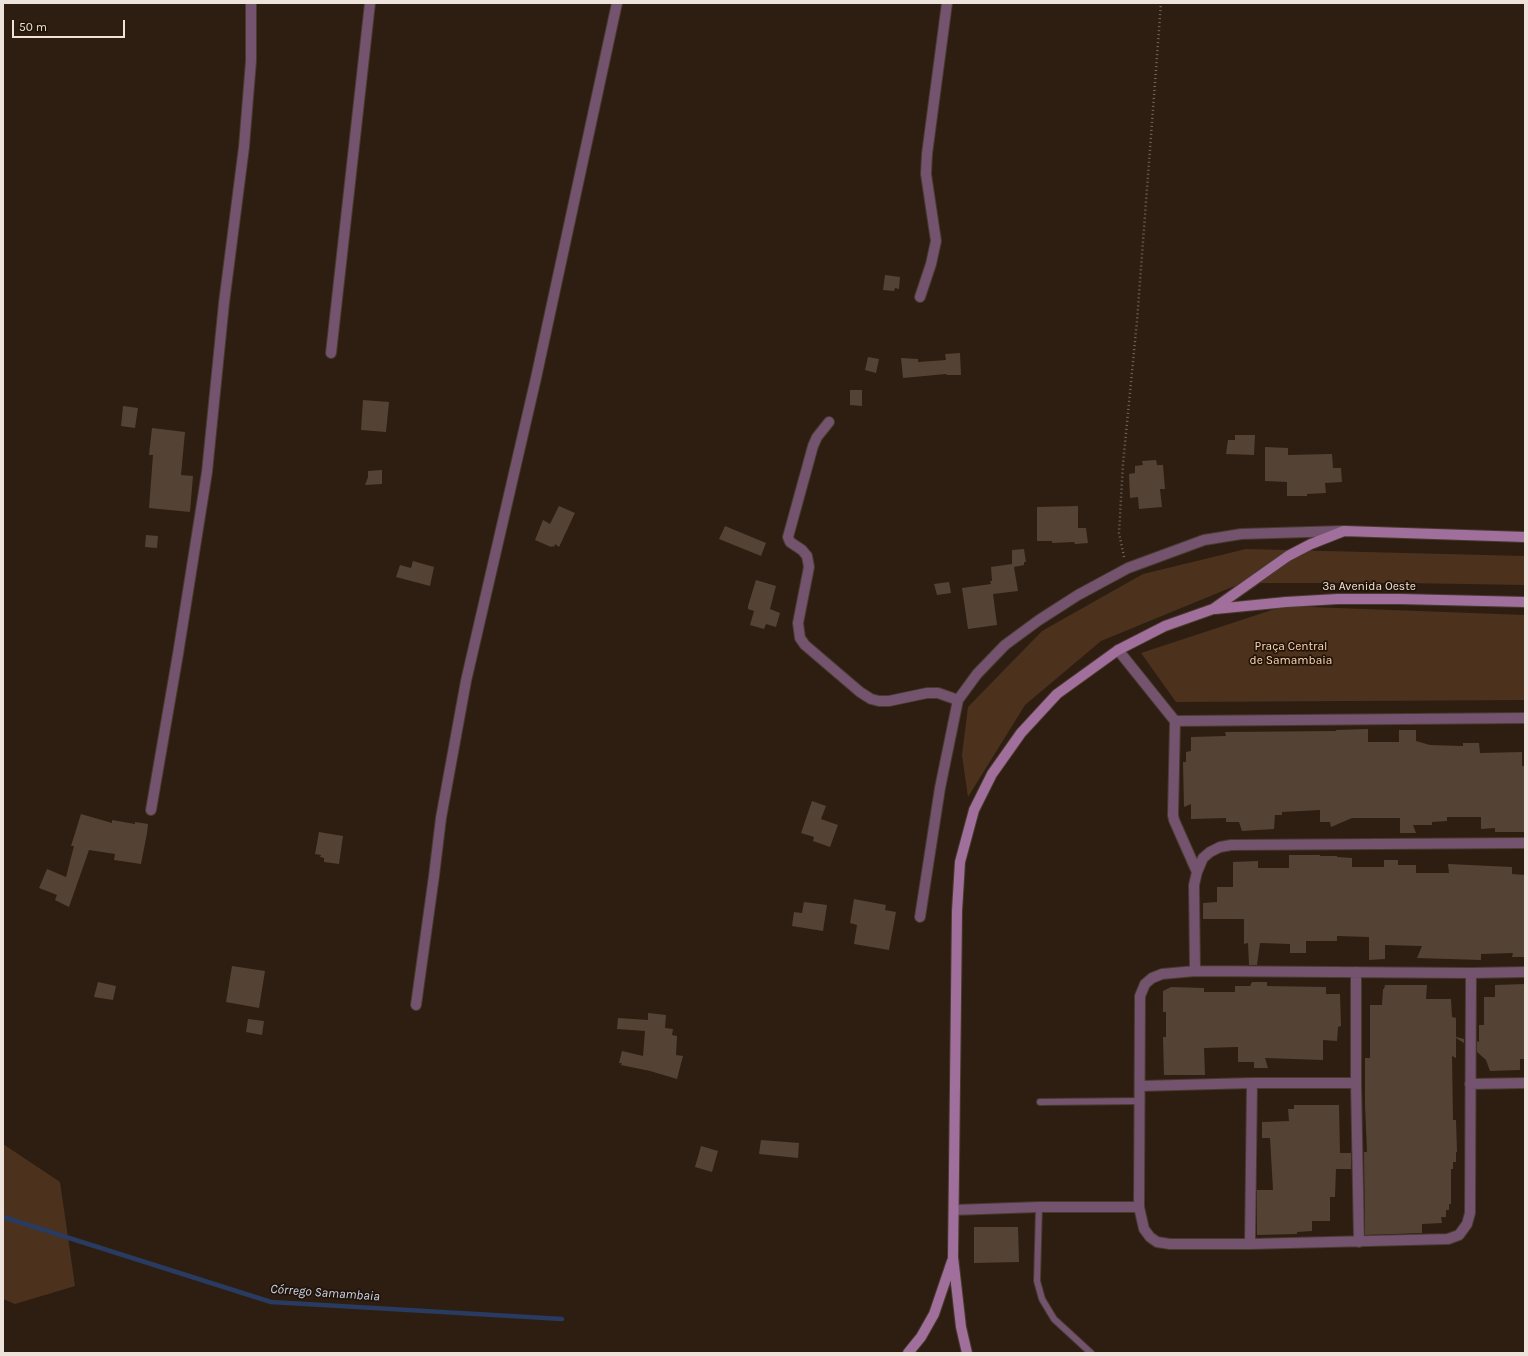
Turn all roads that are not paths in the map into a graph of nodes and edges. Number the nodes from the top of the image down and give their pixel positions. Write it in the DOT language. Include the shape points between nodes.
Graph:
graph roads {
  1 [pos="251,3"];
  2 [pos="370,3"];
  3 [pos="618,3"];
  4 [pos="947,3"];
  5 [pos="920,297"];
  6 [pos="331,353"];
  7 [pos="829,422"];
  8 [pos="1344,531"];
  9 [pos="1525,537"];
  10 [pos="1525,602"];
  11 [pos="1213,609"];
  12 [pos="1118,650"];
  13 [pos="958,700"];
  14 [pos="1525,718"];
  15 [pos="1175,721"];
  16 [pos="151,810"];
  17 [pos="1525,843"];
  18 [pos="1197,872"];
  19 [pos="920,917"];
  20 [pos="1195,971"];
  21 [pos="1356,972"];
  22 [pos="1525,972"];
  23 [pos="1471,973"];
  24 [pos="416,1005"];
  25 [pos="1252,1083"];
  26 [pos="1356,1083"];
  27 [pos="1470,1084"];
  28 [pos="1525,1084"];
  29 [pos="1140,1086"];
  30 [pos="1140,1100"];
  31 [pos="1040,1102"];
  32 [pos="1039,1207"];
  33 [pos="1139,1207"];
  34 [pos="954,1210"];
  35 [pos="1359,1242"];
  36 [pos="1250,1244"];
  37 [pos="953,1257"];
  38 [pos="908,1353"];
  39 [pos="967,1353"];
  40 [pos="1091,1353"];
  1 -- 16 [label="street" via="251,61 244,147 224,302 207,472"];
  2 -- 6 [label="street"];
  3 -- 24 [label="street" via="466,682 440,818"];
  4 -- 5 [label="street" via="926,174 936,241"];
  7 -- 13 [label="street" via="813,446 788,537 790,542 802,550 809,566 798,623 800,638 805,645 871,699 889,701 938,693"];
  8 -- 9 [label="street"];
  8 -- 11 [label="street" via="1288,556"];
  8 -- 13 [label="street" via="1241,534 1204,540 1128,568 1078,595 1004,646"];
  10 -- 11 [label="street, 3ª Avenida Oeste" via="1338,599"];
  11 -- 12 [label="street" via="1165,626"];
  12 -- 15 [label="street"];
  12 -- 34 [label="street" via="1057,694 1021,733 992,774 974,810 960,862 957,911"];
  13 -- 19 [label="street" via="940,788"];
  14 -- 15 [label="street"];
  15 -- 18 [label="street" via="1173,815"];
  17 -- 18 [label="street" via="1231,845 1210,852 1203,858"];
  18 -- 20 [label="street" via="1194,885"];
  20 -- 21 [label="street"];
  20 -- 29 [label="street" via="1162,974 1145,984 1140,996"];
  21 -- 23 [label="street"];
  21 -- 26 [label="street"];
  22 -- 23 [label="street"];
  23 -- 27 [label="street"];
  25 -- 26 [label="street"];
  25 -- 29 [label="street"];
  25 -- 36 [label="street"];
  26 -- 35 [label="street"];
  27 -- 28 [label="street"];
  27 -- 35 [label="street" via="1470,1213 1467,1224 1459,1235 1448,1239"];
  29 -- 30 [label="street"];
  30 -- 31 [label="lane"];
  30 -- 33 [label="street"];
  32 -- 33 [label="street"];
  32 -- 34 [label="street"];
  32 -- 40 [label="lane" via="1037,1281 1042,1299 1054,1319"];
  33 -- 36 [label="street" via="1144,1229 1157,1242"];
  34 -- 37 [label="street"];
  35 -- 36 [label="street"];
  37 -- 38 [label="street" via="934,1314"];
  37 -- 39 [label="street" via="961,1327"];
}
